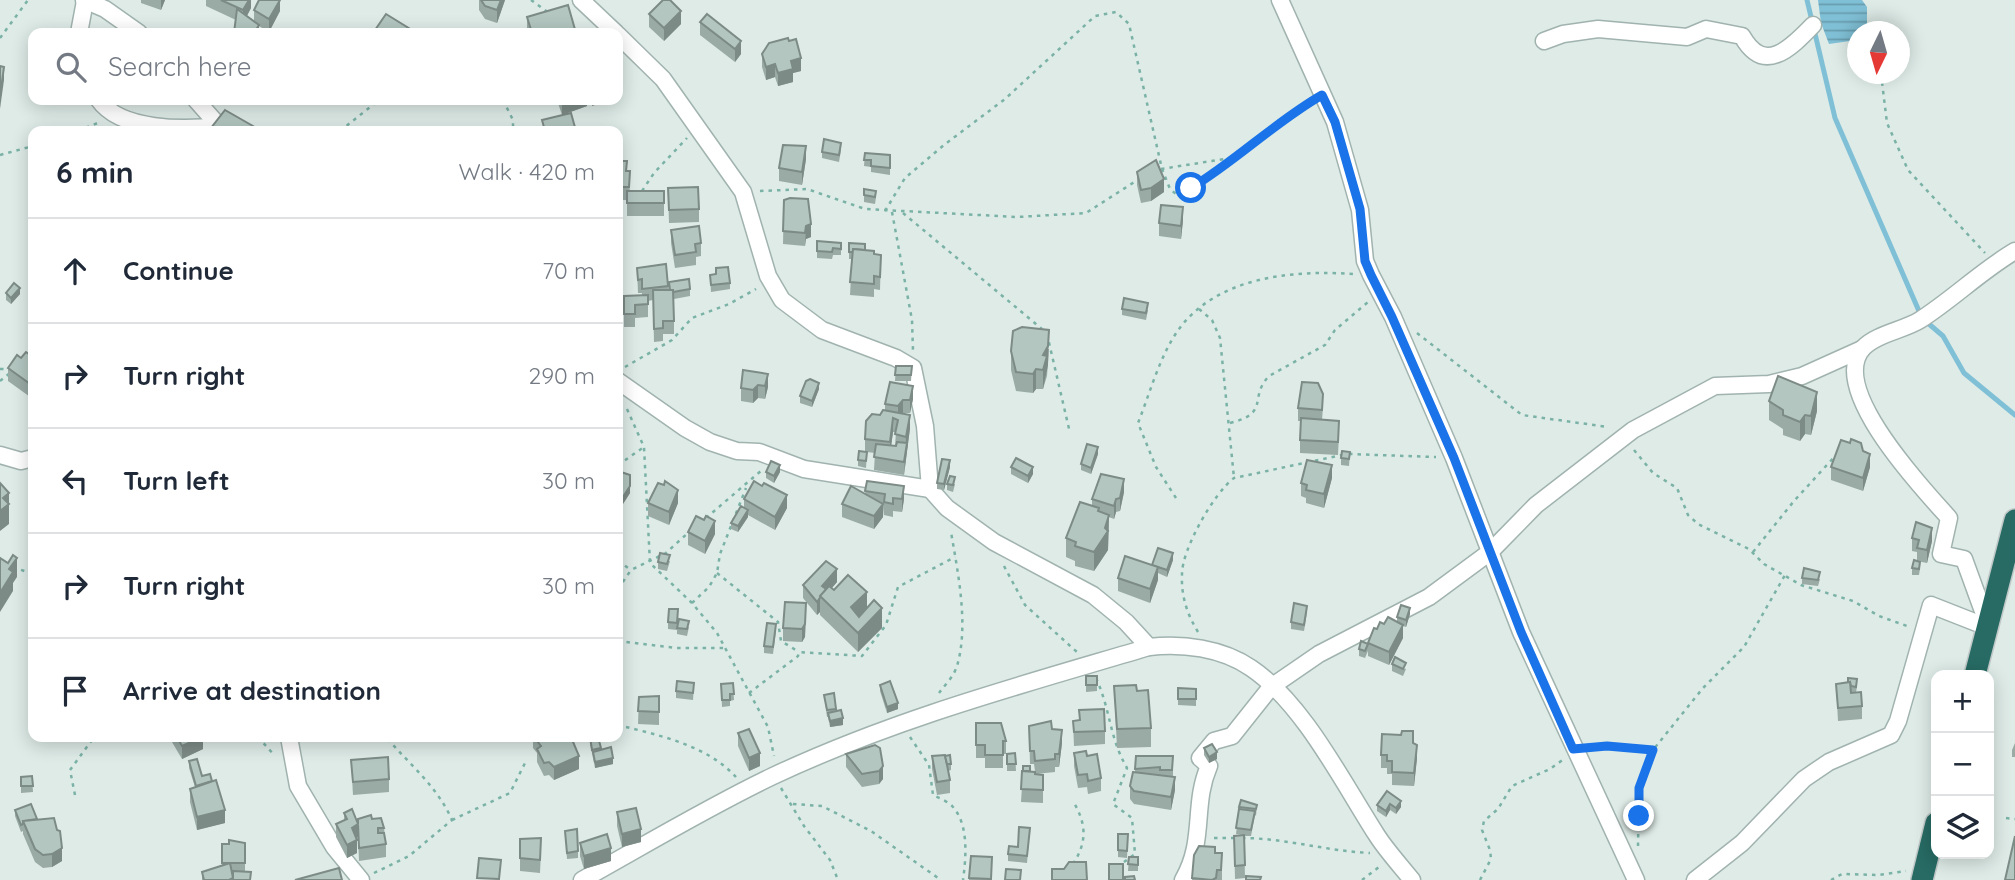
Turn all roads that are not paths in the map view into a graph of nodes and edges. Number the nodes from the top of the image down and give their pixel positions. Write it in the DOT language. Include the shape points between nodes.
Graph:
graph roads {
  1 [pos="84,0"];
  2 [pos="581,0"];
  3 [pos="1280,0"];
  4 [pos="1813,25"];
  5 [pos="80,28"];
  6 [pos="132,28"];
  7 [pos="611,28"];
  8 [pos="623,40"];
  9 [pos="1544,41"];
  10 [pos="104,105"];
  11 [pos="200,105"];
  12 [pos="159,126"];
  13 [pos="218,126"];
  14 [pos="2015,251"];
  15 [pos="1862,349"];
  16 [pos="623,384"];
  17 [pos="0,455"];
  18 [pos="28,459"];
  19 [pos="930,489"];
  20 [pos="2015,520"];
  21 [pos="1490,552"];
  22 [pos="1987,626"];
  23 [pos="1149,647"];
  24 [pos="1976,670"];
  25 [pos="1271,687"];
  26 [pos="290,742"];
  27 [pos="1931,843"];
  28 [pos="1635,875"];
  29 [pos="1923,875"];
  30 [pos="361,880"];
  31 [pos="582,880"];
  32 [pos="1183,880"];
  33 [pos="1412,880"];
  34 [pos="1695,880"];
  1 -- 5 [label="street"];
  1 -- 6 [label="street"];
  2 -- 7 [label="street"];
  3 -- 21 [label="street" via="1335,122 1360,209 1365,261 1454,458"];
  4 -- 9 [label="street" via="1782,53 1762,57 1750,52 1742,36 1706,29 1687,37 1577,30"];
  8 -- 19 [label="street" via="663,79 743,192 768,276 782,300 822,330 913,368 925,426"];
  10 -- 12 [label="street" via="116,116"];
  11 -- 13 [label="street"];
  14 -- 15 [label="street" via="1922,318"];
  15 -- 21 [label="street" via="1802,376 1769,384 1715,386 1628,433 1536,505"];
  15 -- 22 [label="street" via="1854,369 1861,397 1905,468 1949,518 1941,554 1964,559"];
  16 -- 19 [label="street" via="710,442 737,451 760,452 804,469"];
  17 -- 18 [label="street"];
  19 -- 23 [label="street" via="947,508 994,542 1093,595"];
  20 -- 22 [label="highway"];
  21 -- 25 [label="street" via="1429,597 1319,654"];
  21 -- 28 [label="street" via="1573,749"];
  22 -- 24 [label="highway"];
  22 -- 34 [label="street" via="1931,605 1891,735 1817,769 1742,843"];
  23 -- 25 [label="street" via="1172,644 1223,653 1252,668"];
  23 -- 31 [label="street" via="898,724 772,776"];
  25 -- 32 [label="street" via="1232,736 1214,741 1200,758 1209,766 1201,793 1199,841"];
  25 -- 33 [label="street" via="1304,724"];
  26 -- 30 [label="street" via="298,786 334,847"];
  27 -- 29 [label="highway"];
}
